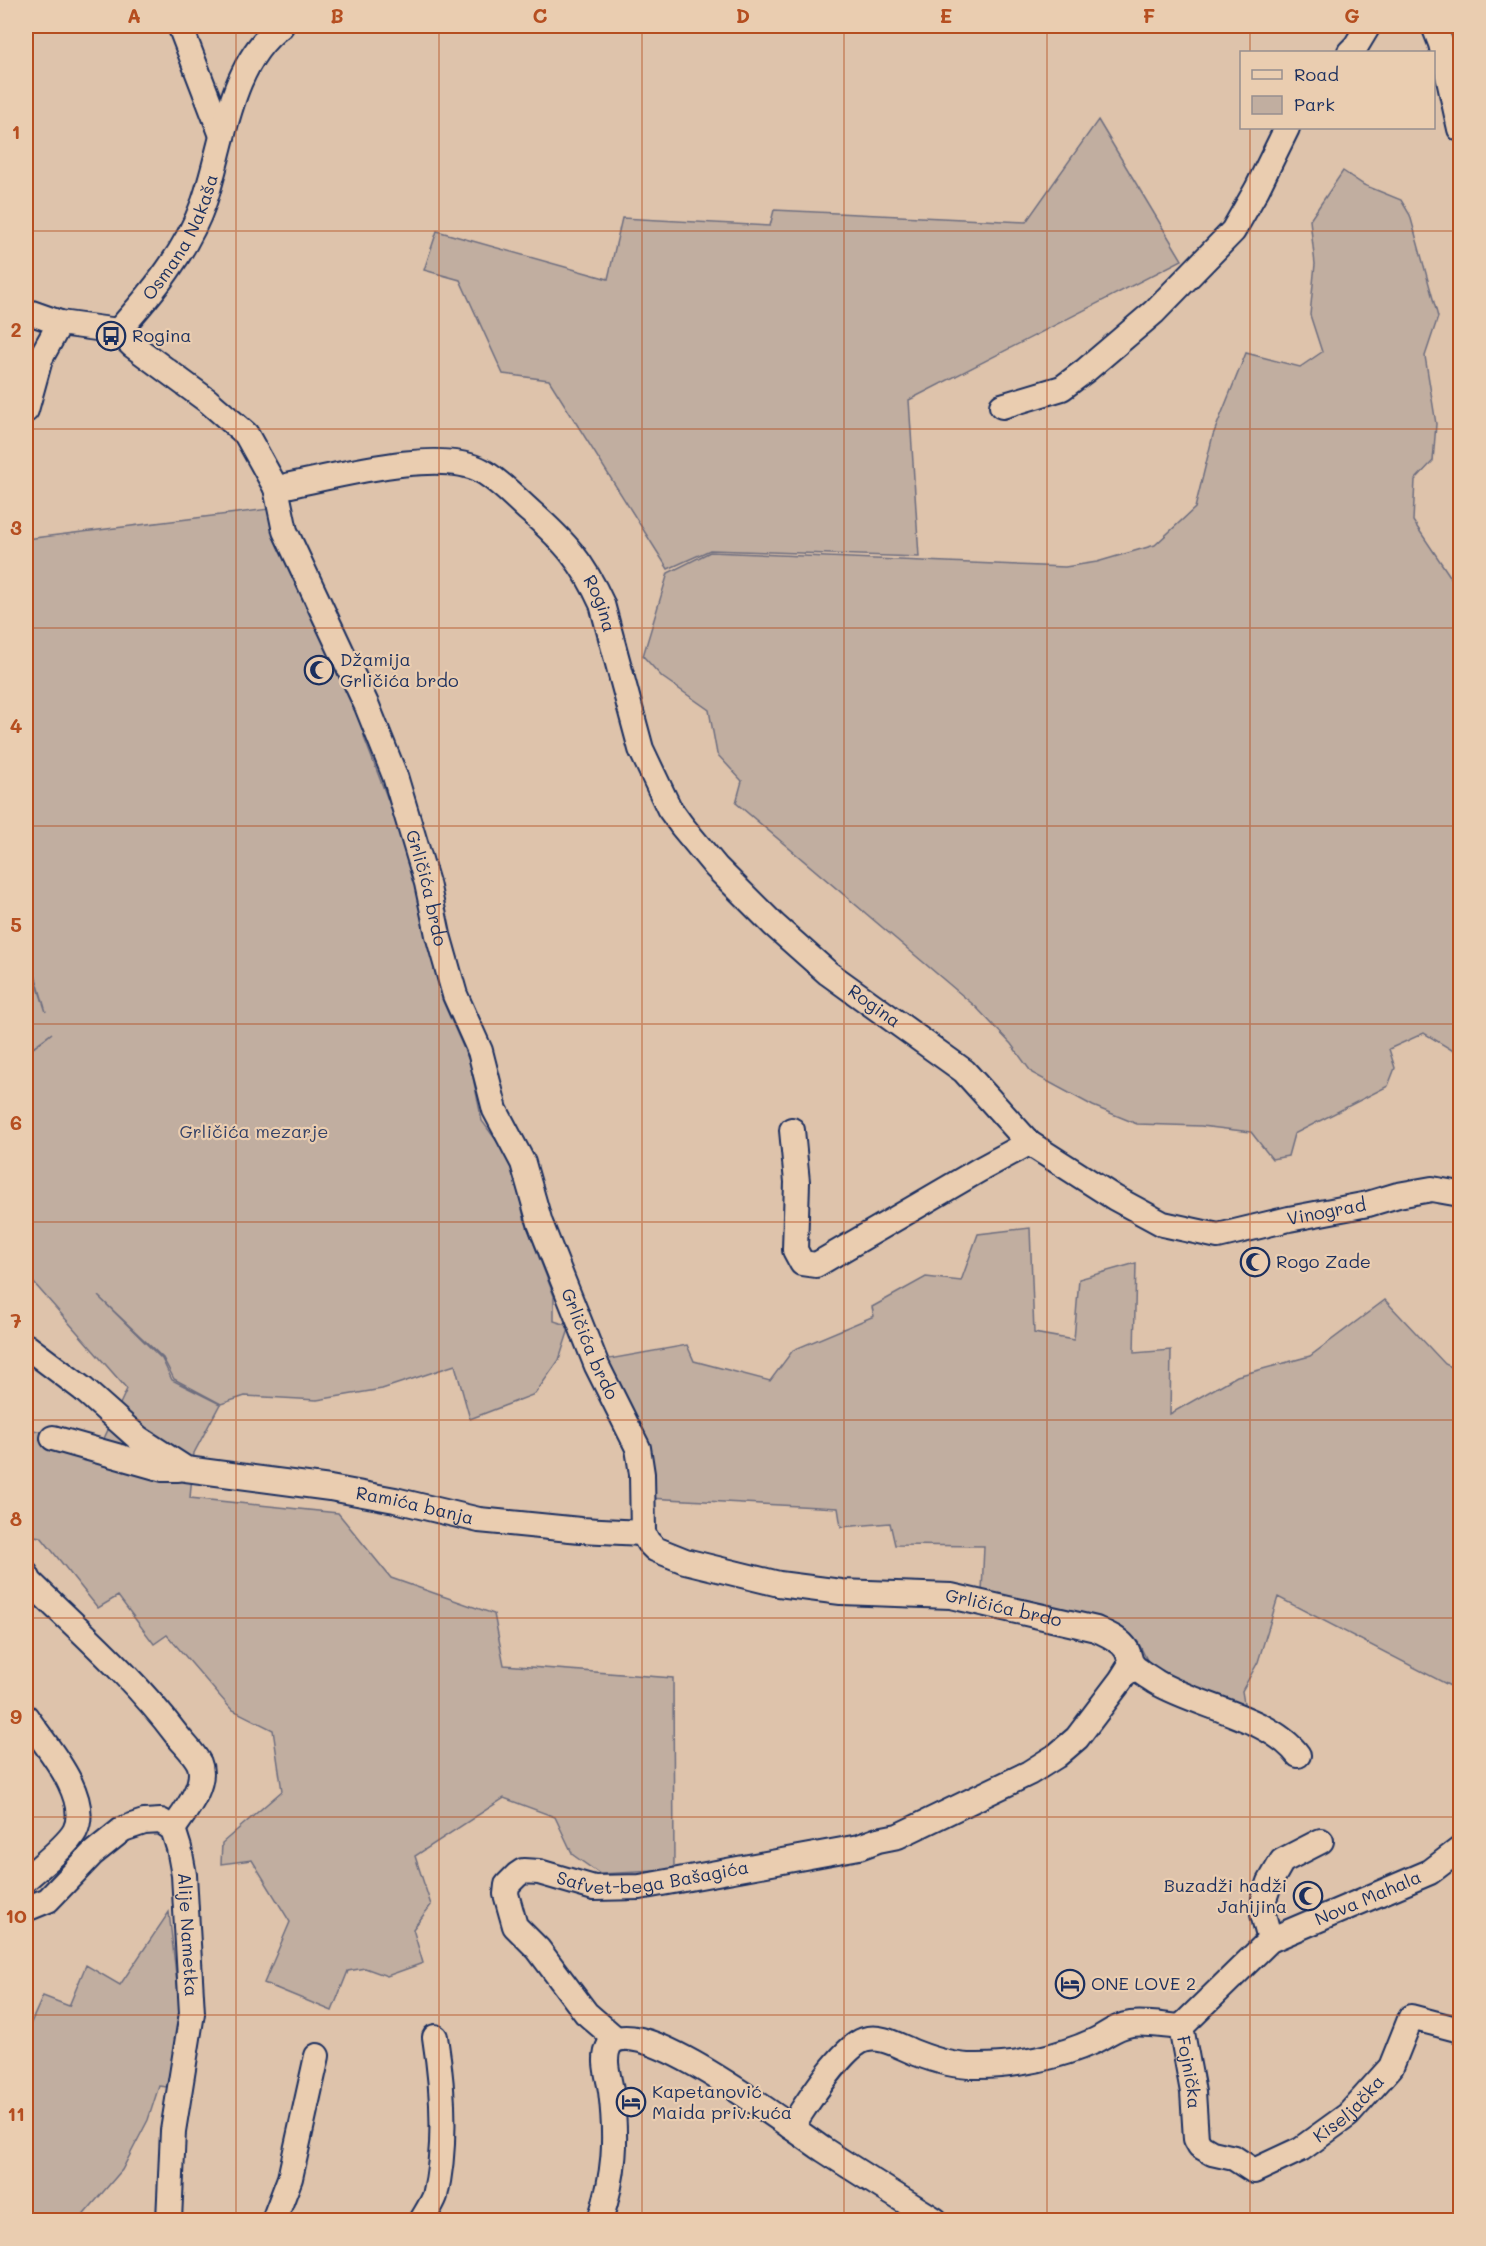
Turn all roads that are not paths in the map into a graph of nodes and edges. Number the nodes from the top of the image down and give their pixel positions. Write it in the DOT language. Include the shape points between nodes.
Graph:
graph roads {
  1 [pos="180,26"];
  2 [pos="281,26"];
  3 [pos="1368,26"];
  4 [pos="1434,26"];
  5 [pos="1351,51"];
  6 [pos="1287,129"];
  7 [pos="1461,129"];
  8 [pos="221,134"];
  9 [pos="26,311"];
  10 [pos="60,323"];
  11 [pos="118,331"];
  12 [pos="1002,406"];
  13 [pos="26,410"];
  14 [pos="276,489"];
  15 [pos="792,1130"];
  16 [pos="1029,1143"];
  17 [pos="1461,1194"];
  18 [pos="1191,1230"];
  19 [pos="26,1346"];
  20 [pos="53,1438"];
  21 [pos="186,1469"];
  22 [pos="643,1533"];
  23 [pos="26,1574"];
  24 [pos="1131,1664"];
  25 [pos="26,1717"];
  26 [pos="1298,1755"];
  27 [pos="173,1829"];
  28 [pos="1322,1840"];
  29 [pos="1461,1849"];
  30 [pos="26,1879"];
  31 [pos="26,1909"];
  32 [pos="1270,1940"];
  33 [pos="1181,2027"];
  34 [pos="1461,2030"];
  35 [pos="435,2037"];
  36 [pos="616,2039"];
  37 [pos="317,2056"];
  38 [pos="791,2127"];
  39 [pos="1254,2171"];
  40 [pos="169,2220"];
  41 [pos="274,2220"];
  42 [pos="422,2220"];
  43 [pos="600,2220"];
  44 [pos="935,2220"];
  1 -- 8 [label="street"];
  2 -- 8 [label="street, Osmana Nakaša" via="272,32 247,67"];
  3 -- 5 [label="street"];
  4 -- 7 [label="street" via="1442,44"];
  6 -- 12 [label="street" via="1233,231 1154,312 1062,388"];
  8 -- 11 [label="street, Osmana Nakaša" via="204,203 182,249"];
  9 -- 10 [label="street"];
  10 -- 11 [label="street"];
  10 -- 13 [label="street" via="40,359"];
  11 -- 14 [label="street" via="246,434"];
  14 -- 16 [label="street, Rogina" via="403,463 452,462 481,470 503,487 568,547 594,586 641,749 669,808 689,834 774,925 828,973 964,1071"];
  14 -- 22 [label="street, Grličića brdo" via="285,531 367,706 395,776 455,995 480,1051 495,1110 523,1163 540,1223 597,1366 638,1448"];
  15 -- 16 [label="street" via="797,1182 795,1250 802,1263 816,1265"];
  16 -- 18 [label="street, Rogina" via="1163,1224"];
  17 -- 18 [label="street, Vinograd" via="1432,1189 1218,1236"];
  19 -- 21 [label="street, Ramića banja" via="138,1438"];
  20 -- 21 [label="street, Ramića banja" via="163,1469"];
  21 -- 22 [label="street, Ramića banja" via="330,1488 479,1520"];
  22 -- 24 [label="street, Grličića brdo" via="655,1549 668,1555 748,1577 841,1592 951,1596 1096,1629 1127,1649"];
  23 -- 27 [label="street" via="130,1680 200,1764 199,1786"];
  24 -- 26 [label="street, Grličića brdo" via="1157,1682 1279,1737"];
  24 -- 36 [label="street, Safvet-bega Bašagića" via="1077,1738 1056,1756 898,1836 859,1847 640,1887 594,1888 539,1872 524,1871 517,1875 507,1886 506,1894 515,1926 538,1949 586,2013"];
  25 -- 30 [label="street" via="69,1780 79,1810 75,1830"];
  27 -- 31 [label="street" via="161,1821 123,1829 92,1854 48,1900"];
  27 -- 40 [label="street, Alije Nametka" via="184,1875 192,2013 173,2131"];
  28 -- 32 [label="street" via="1282,1861 1270,1882 1263,1914"];
  29 -- 32 [label="street, Nova Mahala" via="1430,1872"];
  32 -- 33 [label="street, Fojnička"];
  33 -- 38 [label="street" via="1132,2024 1113,2028 1094,2041 1052,2055 975,2067 875,2038 862,2040 843,2055"];
  33 -- 39 [label="street, Fojnička" via="1193,2092 1196,2139 1212,2153 1234,2158"];
  34 -- 39 [label="street, Kiseljačka" via="1410,2017 1391,2067 1348,2115 1301,2149"];
  35 -- 42 [label="street" via="441,2081 441,2149 434,2197"];
  36 -- 38 [label="street" via="640,2039 704,2068"];
  36 -- 43 [label="street" via="609,2046 606,2059 614,2111 614,2166"];
  37 -- 41 [label="street" via="290,2178"];
  38 -- 44 [label="street"];
}
